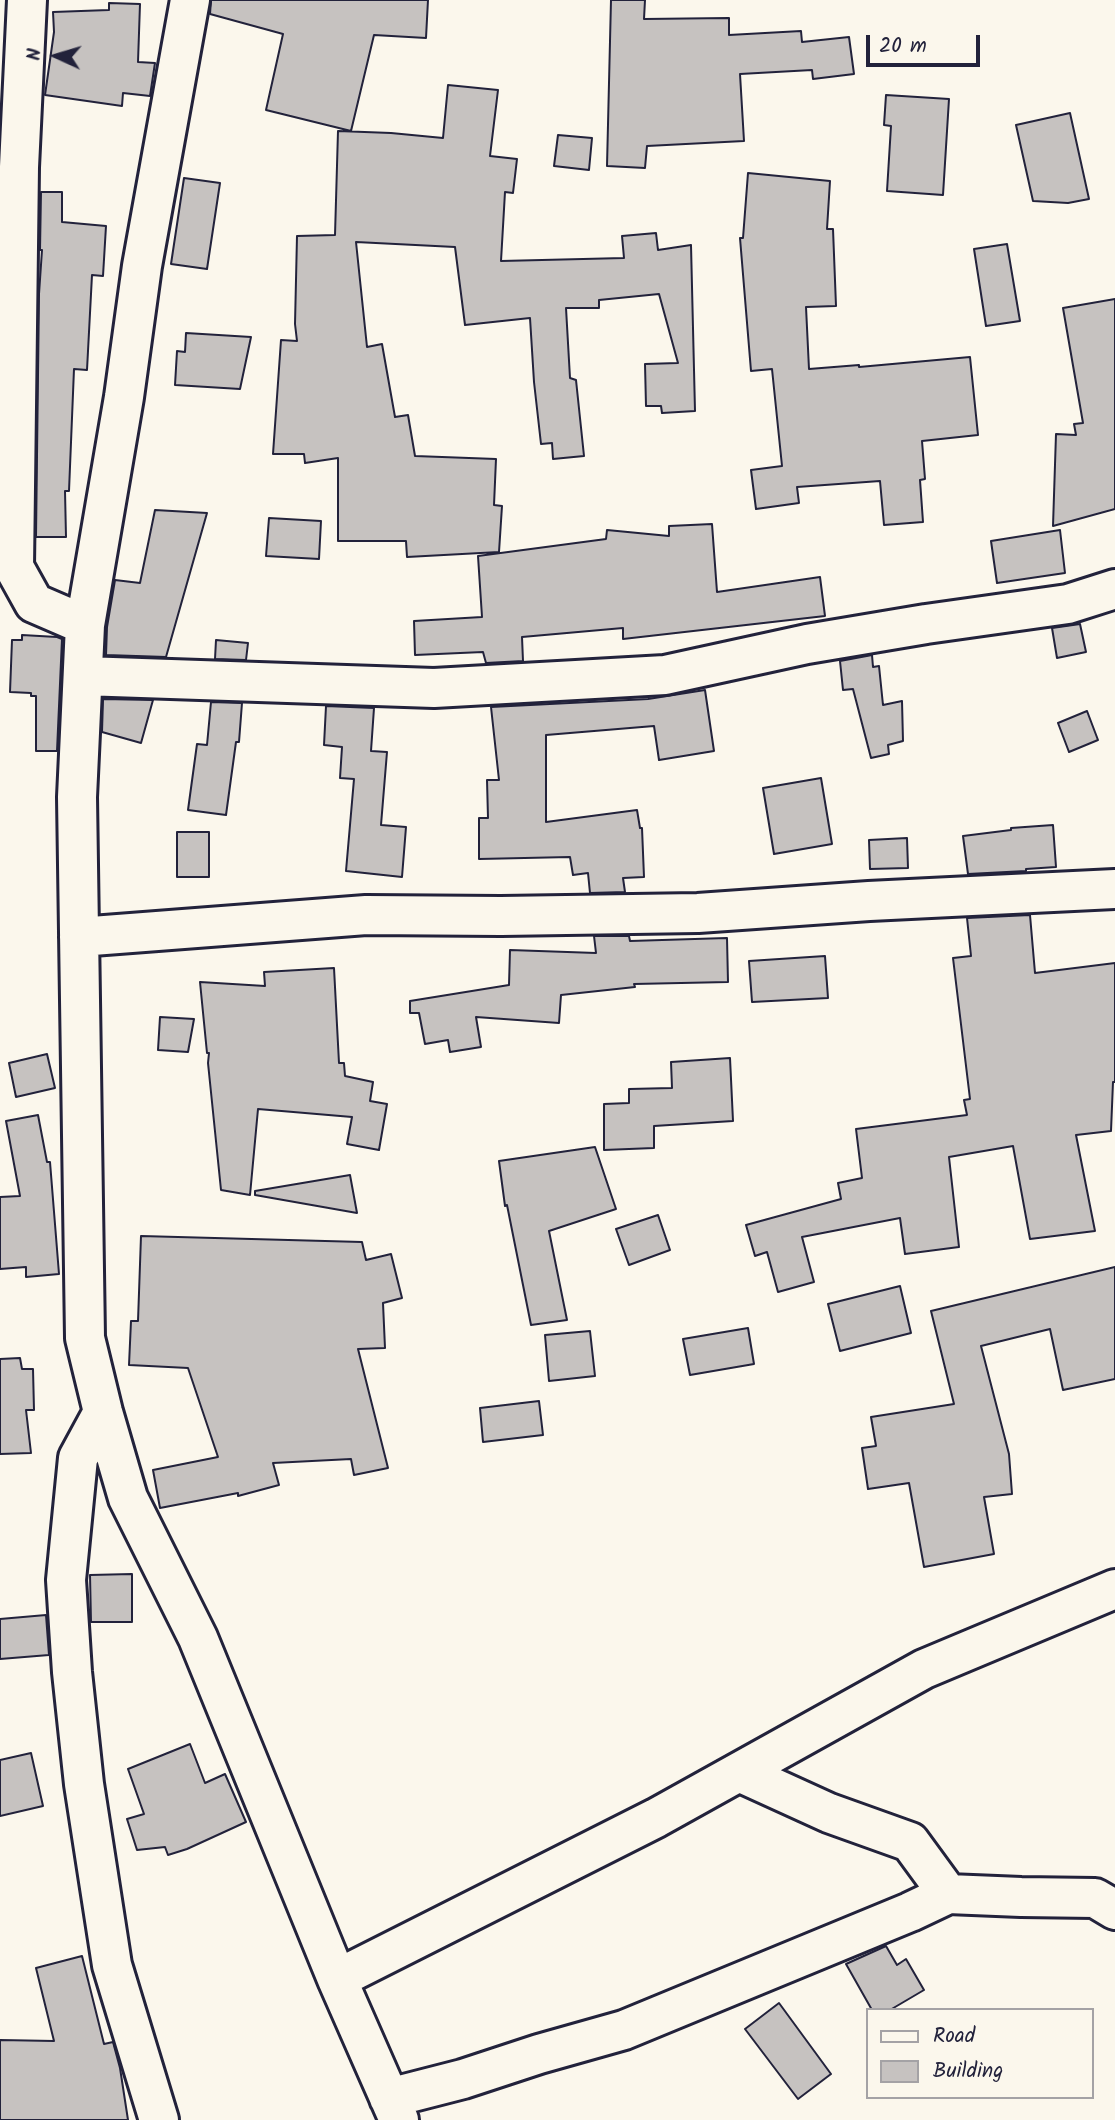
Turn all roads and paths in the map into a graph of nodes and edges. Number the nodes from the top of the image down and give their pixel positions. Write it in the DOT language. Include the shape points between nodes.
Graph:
graph roads {
  1 [pos="27,0"];
  2 [pos="190,0"];
  3 [pos="10,167"];
  4 [pos="1115,589"];
  5 [pos="85,625"];
  6 [pos="83,676"];
  7 [pos="1115,889"];
  8 [pos="79,937"];
  9 [pos="103,1412"];
  10 [pos="1115,1589"];
  11 [pos="739,1772"];
  12 [pos="948,1894"];
  13 [pos="1115,1910"];
  14 [pos="337,1979"];
  15 [pos="394,2109"];
  16 [pos="159,2120"];
  1 -- 3 [label="street"];
  2 -- 5 [label="street"];
  3 -- 5 [label="street" via="15,568 34,603"];
  4 -- 6 [label="street" via="1068,604 807,644 664,676 434,688"];
  5 -- 6 [label="street"];
  6 -- 8 [label="street" via="77,797"];
  7 -- 8 [label="street" via="698,913 366,915"];
  8 -- 9 [label="street" via="85,1338"];
  9 -- 14 [label="street" via="128,1498 198,1638"];
  9 -- 16 [label="street" via="78,1458 65,1580 72,1672 112,1965"];
  10 -- 11 [label="street" via="924,1669"];
  11 -- 12 [label="street" via="829,1813 909,1842"];
  11 -- 14 [label="street"];
  12 -- 13 [label="street" via="1095,1898"];
  12 -- 15 [label="street" via="624,2030 463,2079"];
  14 -- 15 [label="street"];
}
